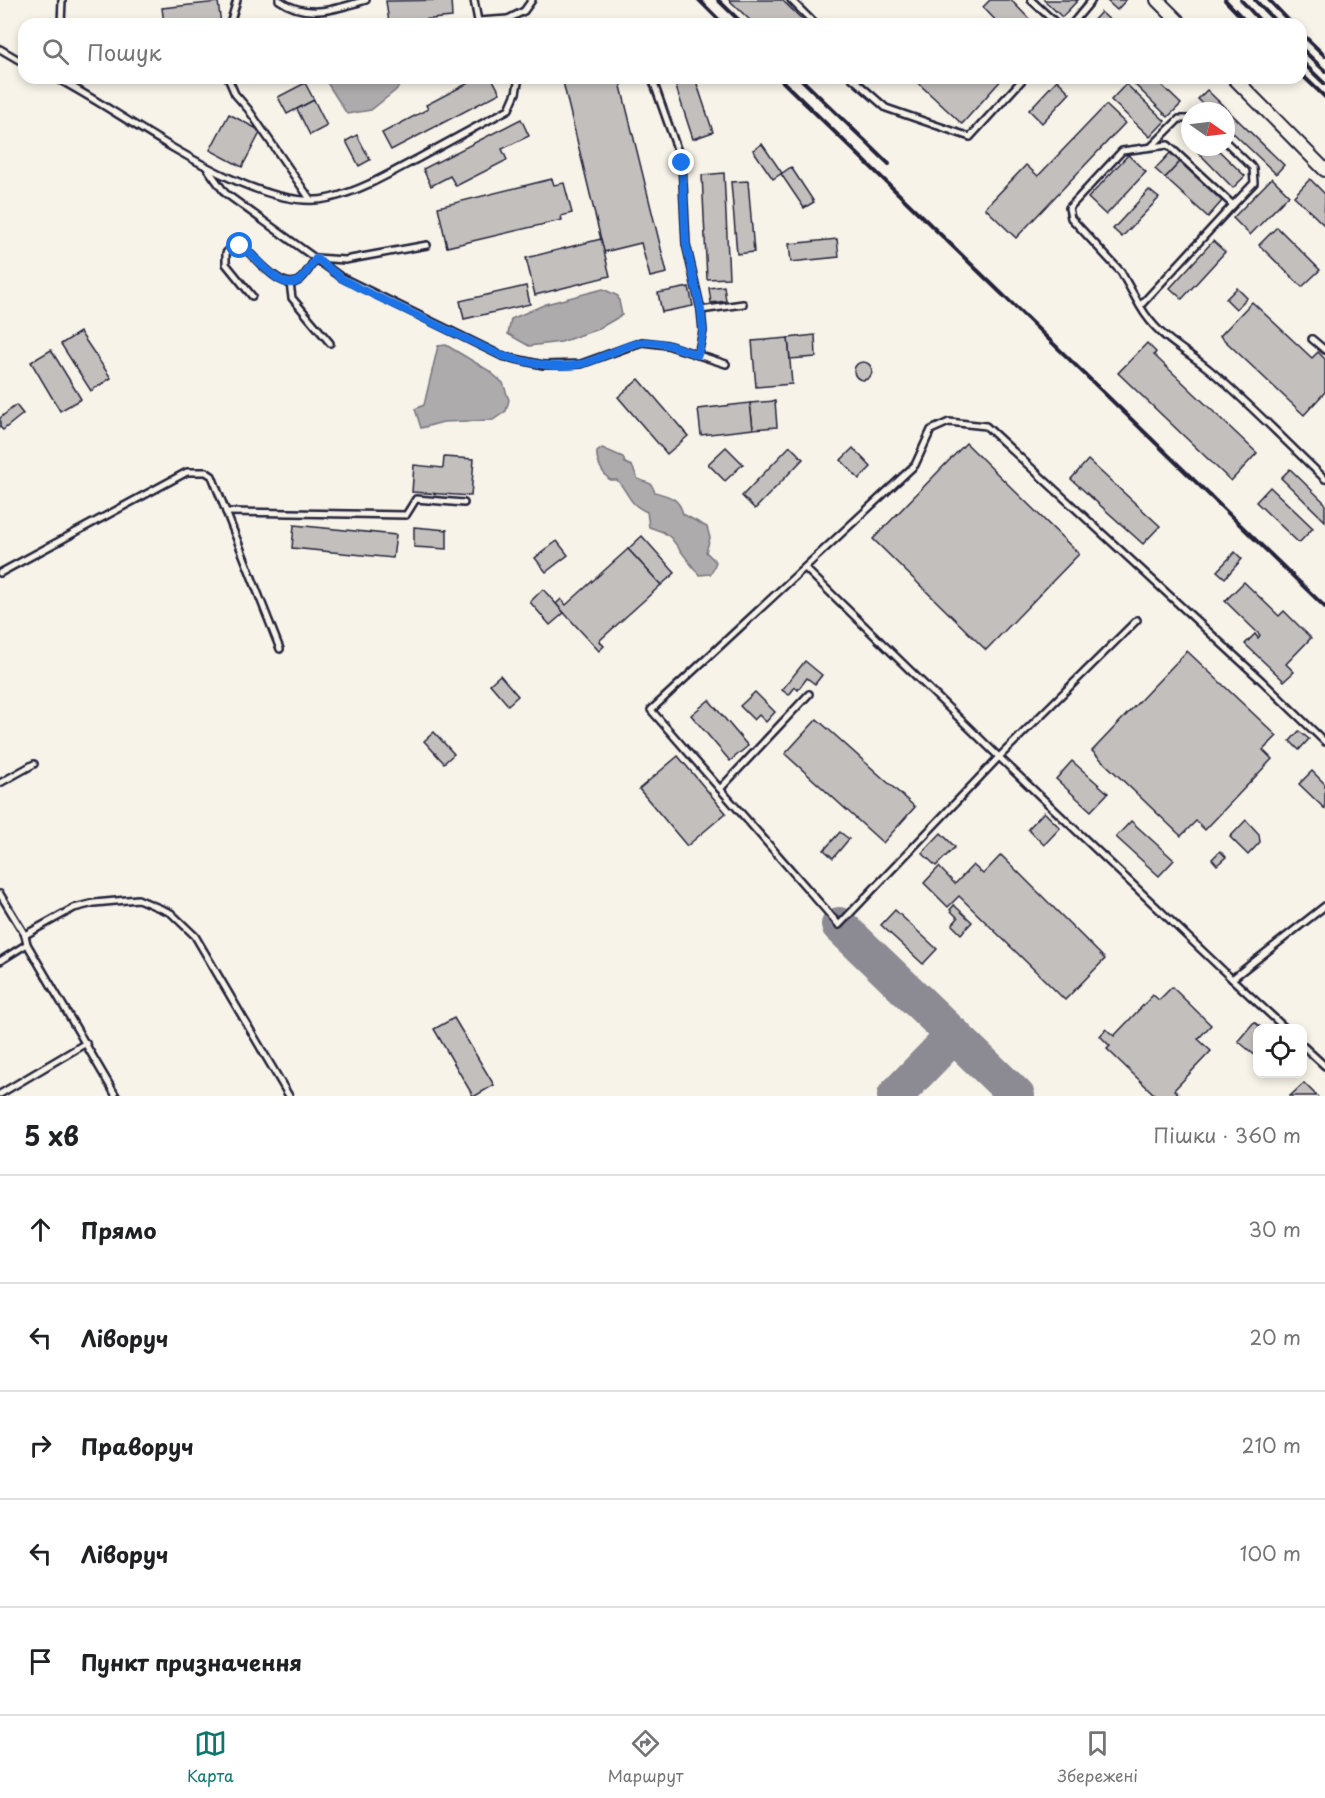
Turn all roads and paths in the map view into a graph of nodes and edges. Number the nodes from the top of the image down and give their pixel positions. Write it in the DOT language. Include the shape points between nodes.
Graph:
graph roads {
  1 [pos="62,0"];
  2 [pos="237,0"];
  3 [pos="279,0"];
  4 [pos="366,0"];
  5 [pos="474,0"];
  6 [pos="532,0"];
  7 [pos="791,0"];
  8 [pos="1031,0"];
  9 [pos="1092,0"];
  10 [pos="1157,0"];
  11 [pos="61,18"];
  12 [pos="232,18"];
  13 [pos="477,18"];
  14 [pos="514,18"];
  15 [pos="809,18"];
  16 [pos="1050,18"];
  17 [pos="1077,18"];
  18 [pos="1174,18"];
  19 [pos="0,49"];
  20 [pos="18,60"];
  21 [pos="68,84"];
  22 [pos="231,84"];
  23 [pos="518,84"];
  24 [pos="654,84"];
  25 [pos="859,84"];
  26 [pos="1019,84"];
  27 [pos="1240,84"];
  28 [pos="1181,119"];
  29 [pos="1152,147"];
  30 [pos="1235,151"];
  31 [pos="207,168"];
  32 [pos="1325,170"];
  33 [pos="310,199"];
  34 [pos="1233,205"];
  35 [pos="427,245"];
  36 [pos="316,258"];
  37 [pos="290,284"];
  38 [pos="252,296"];
  39 [pos="743,304"];
  40 [pos="1140,306"];
  41 [pos="701,310"];
  42 [pos="1312,339"];
  43 [pos="330,342"];
  44 [pos="1325,350"];
  45 [pos="698,355"];
  46 [pos="726,364"];
  47 [pos="1325,479"];
  48 [pos="464,503"];
  49 [pos="226,512"];
  50 [pos="805,568"];
  51 [pos="0,573"];
  52 [pos="1137,620"];
  53 [pos="280,649"];
  54 [pos="809,694"];
  55 [pos="1325,742"];
  56 [pos="999,757"];
  57 [pos="34,764"];
  58 [pos="0,783"];
  59 [pos="720,789"];
  60 [pos="0,894"];
  61 [pos="1325,906"];
  62 [pos="25,935"];
  63 [pos="27,944"];
  64 [pos="0,961"];
  65 [pos="1232,979"];
  66 [pos="1280,1024"];
  67 [pos="86,1043"];
  68 [pos="1307,1050"];
  69 [pos="1325,1066"];
  70 [pos="0,1094"];
  71 [pos="116,1096"];
  72 [pos="289,1096"];
  1 -- 11 [label="lane"];
  2 -- 12 [label="lane"];
  3 -- 4 [label="lane" via="304,12 320,12"];
  5 -- 13 [label="lane"];
  6 -- 14 [label="lane"];
  7 -- 15 [label="lane"];
  8 -- 16 [label="lane"];
  9 -- 17 [label="lane"];
  10 -- 18 [label="street"];
  19 -- 20 [label="lane"];
  21 -- 31 [label="lane"];
  22 -- 33 [label="lane"];
  23 -- 33 [label="lane" via="509,109 364,187"];
  24 -- 41 [label="lane" via="682,163 686,244"];
  25 -- 26 [label="lane" via="886,108 970,137"];
  27 -- 32 [label="street"];
  28 -- 29 [label="lane"];
  29 -- 34 [label="lane" via="1168,145"];
  29 -- 40 [label="lane" via="1122,151 1069,208 1071,218 1121,272"];
  30 -- 34 [label="lane" via="1252,168 1254,183"];
  31 -- 33 [label="lane" via="278,195"];
  31 -- 36 [label="lane" via="225,193"];
  34 -- 40 [label="lane"];
  35 -- 36 [label="lane" via="345,260"];
  36 -- 37 [label="lane" via="300,280"];
  36 -- 45 [label="lane" via="359,288 502,356 543,365 581,364 642,342"];
  37 -- 38 [label="lane" via="281,281 244,248 232,247 226,253 226,264"];
  37 -- 43 [label="lane" via="292,298"];
  39 -- 41 [label="lane"];
  40 -- 47 [label="lane" via="1164,337 1210,370"];
  41 -- 45 [label="lane" via="703,331"];
  42 -- 44 [label="lane"];
  45 -- 46 [label="lane"];
  48 -- 49 [label="lane" via="416,499 406,515"];
  49 -- 51 [label="lane" via="212,476 206,472 187,472"];
  49 -- 53 [label="lane"];
  50 -- 55 [label="lane" via="915,465 931,430 949,422 986,426"];
  50 -- 56 [label="lane"];
  50 -- 59 [label="lane" via="651,710"];
  52 -- 56 [label="lane"];
  54 -- 59 [label="lane"];
  56 -- 59 [label="lane" via="839,925"];
  56 -- 65 [label="lane"];
  57 -- 58 [label="lane"];
  60 -- 62 [label="lane"];
  61 -- 65 [label="lane"];
  62 -- 63 [label="lane"];
  62 -- 72 [label="lane" via="74,908 94,903 138,899 171,913 195,936"];
  63 -- 64 [label="lane"];
  63 -- 67 [label="lane"];
  65 -- 66 [label="lane"];
  67 -- 70 [label="lane"];
  67 -- 71 [label="lane"];
  68 -- 69 [label="lane"];
}
